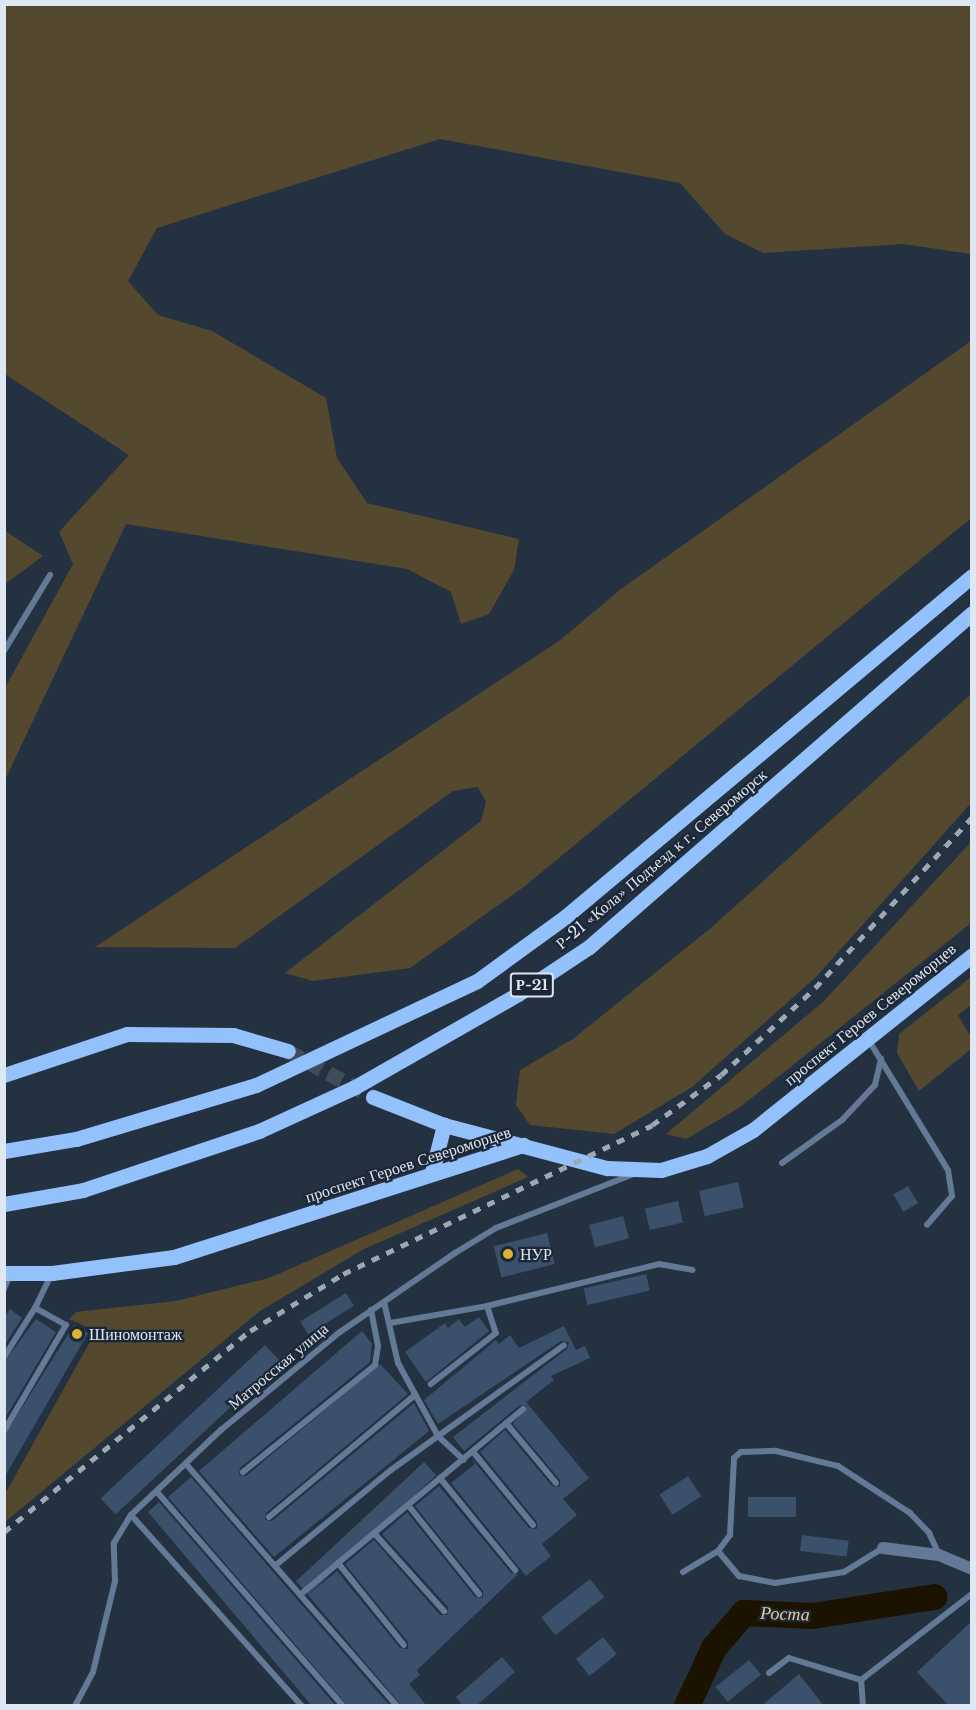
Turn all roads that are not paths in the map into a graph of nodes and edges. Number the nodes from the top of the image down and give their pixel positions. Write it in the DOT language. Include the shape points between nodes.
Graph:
graph roads {
  1 [pos="50,575"];
  2 [pos="972,576"];
  3 [pos="972,613"];
  4 [pos="4,651"];
  5 [pos="972,955"];
  6 [pos="868,1039"];
  7 [pos="288,1051"];
  8 [pos="881,1059"];
  9 [pos="4,1075"];
  10 [pos="373,1097"];
  11 [pos="444,1125"];
  12 [pos="525,1144"];
  13 [pos="4,1151"];
  14 [pos="782,1163"];
  15 [pos="432,1172"];
  16 [pos="640,1172"];
  17 [pos="4,1204"];
  18 [pos="927,1225"];
  19 [pos="692,1270"];
  20 [pos="8,1273"];
  21 [pos="52,1273"];
  22 [pos="4,1289"];
  23 [pos="384,1302"];
  24 [pos="487,1306"];
  25 [pos="34,1308"];
  26 [pos="371,1311"];
  27 [pos="390,1323"];
  28 [pos="564,1345"];
  29 [pos="4,1357"];
  30 [pos="431,1384"];
  31 [pos="415,1395"];
  32 [pos="523,1408"];
  33 [pos="506,1423"];
  34 [pos="4,1431"];
  35 [pos="438,1436"];
  36 [pos="474,1453"];
  37 [pos="464,1460"];
  38 [pos="186,1464"];
  39 [pos="243,1472"];
  40 [pos="440,1478"];
  41 [pos="556,1483"];
  42 [pos="157,1492"];
  43 [pos="408,1505"];
  44 [pos="131,1515"];
  45 [pos="269,1517"];
  46 [pos="533,1525"];
  47 [pos="374,1533"];
  48 [pos="883,1548"];
  49 [pos="718,1551"];
  50 [pos="939,1555"];
  51 [pos="338,1563"];
  52 [pos="276,1565"];
  53 [pos="972,1569"];
  54 [pos="515,1570"];
  55 [pos="683,1572"];
  56 [pos="301,1594"];
  57 [pos="479,1594"];
  58 [pos="972,1594"];
  59 [pos="444,1611"];
  60 [pos="404,1645"];
  61 [pos="769,1673"];
  62 [pos="861,1680"];
  63 [pos="75,1706"];
  64 [pos="302,1706"];
  65 [pos="343,1706"];
  66 [pos="397,1706"];
  67 [pos="863,1706"];
  1 -- 4 [label="lane"];
  2 -- 13 [label="main road, Р-21 «Кола» Подъезд к г. Североморск / Р-21" via="566,917 477,981 255,1085 76,1139"];
  3 -- 17 [label="main road, Р-21 «Кола» Подъезд к г. Североморск / Р-21" via="589,948 518,994 355,1087 259,1131 83,1190"];
  5 -- 6 [label="main road, проспект Героев Североморцев"];
  6 -- 8 [label="lane"];
  6 -- 16 [label="main road, проспект Героев Североморцев" via="753,1130 707,1155"];
  7 -- 9 [label="main road" via="233,1035 127,1034"];
  8 -- 14 [label="lane" via="875,1085 850,1111"];
  8 -- 18 [label="lane" via="948,1170 952,1196"];
  10 -- 11 [label="main road"];
  11 -- 12 [label="main road"];
  11 -- 15 [label="main road"];
  12 -- 15 [label="main road, проспект Героев Североморцев"];
  12 -- 16 [label="main road, проспект Героев Североморцев"];
  15 -- 21 [label="main road, проспект Героев Североморцев" via="217,1246"];
  16 -- 23 [label="lane, Матросская улица" via="496,1228"];
  19 -- 24 [label="lane" via="659,1264"];
  20 -- 21 [label="main road, проспект Героев Североморцев"];
  20 -- 22 [label="lane"];
  21 -- 25 [label="lane"];
  23 -- 26 [label="lane, Матросская улица"];
  23 -- 27 [label="lane"];
  24 -- 27 [label="lane"];
  24 -- 30 [label="lane" via="496,1334"];
  25 -- 29 [label="lane"];
  25 -- 34 [label="lane" via="66,1325"];
  26 -- 38 [label="lane, Матросская улица"];
  26 -- 39 [label="lane" via="378,1346 375,1365"];
  27 -- 31 [label="lane" via="398,1363"];
  28 -- 35 [label="lane"];
  31 -- 35 [label="lane"];
  31 -- 45 [label="lane"];
  32 -- 33 [label="lane"];
  33 -- 36 [label="lane"];
  33 -- 41 [label="lane"];
  35 -- 37 [label="lane"];
  35 -- 52 [label="lane"];
  36 -- 37 [label="lane"];
  36 -- 46 [label="lane"];
  37 -- 40 [label="lane"];
  38 -- 42 [label="lane, Матросская улица"];
  38 -- 52 [label="lane"];
  40 -- 43 [label="lane"];
  40 -- 54 [label="lane"];
  42 -- 44 [label="lane, Матросская улица"];
  42 -- 65 [label="lane"];
  43 -- 47 [label="lane"];
  43 -- 57 [label="lane"];
  44 -- 63 [label="lane, Матросская улица" via="114,1543 112,1592 93,1672"];
  44 -- 64 [label="lane"];
  47 -- 51 [label="lane"];
  47 -- 59 [label="lane"];
  48 -- 49 [label="lane" via="844,1572 775,1582 739,1576"];
  48 -- 50 [label="street"];
  49 -- 50 [label="lane" via="730,1535 734,1458 741,1452 776,1451 838,1466 889,1494 929,1533"];
  49 -- 55 [label="lane"];
  50 -- 53 [label="street"];
  51 -- 56 [label="lane"];
  51 -- 60 [label="lane"];
  52 -- 56 [label="lane"];
  56 -- 66 [label="lane"];
  58 -- 62 [label="lane"];
  61 -- 62 [label="lane" via="789,1658"];
  62 -- 67 [label="lane"];
}
